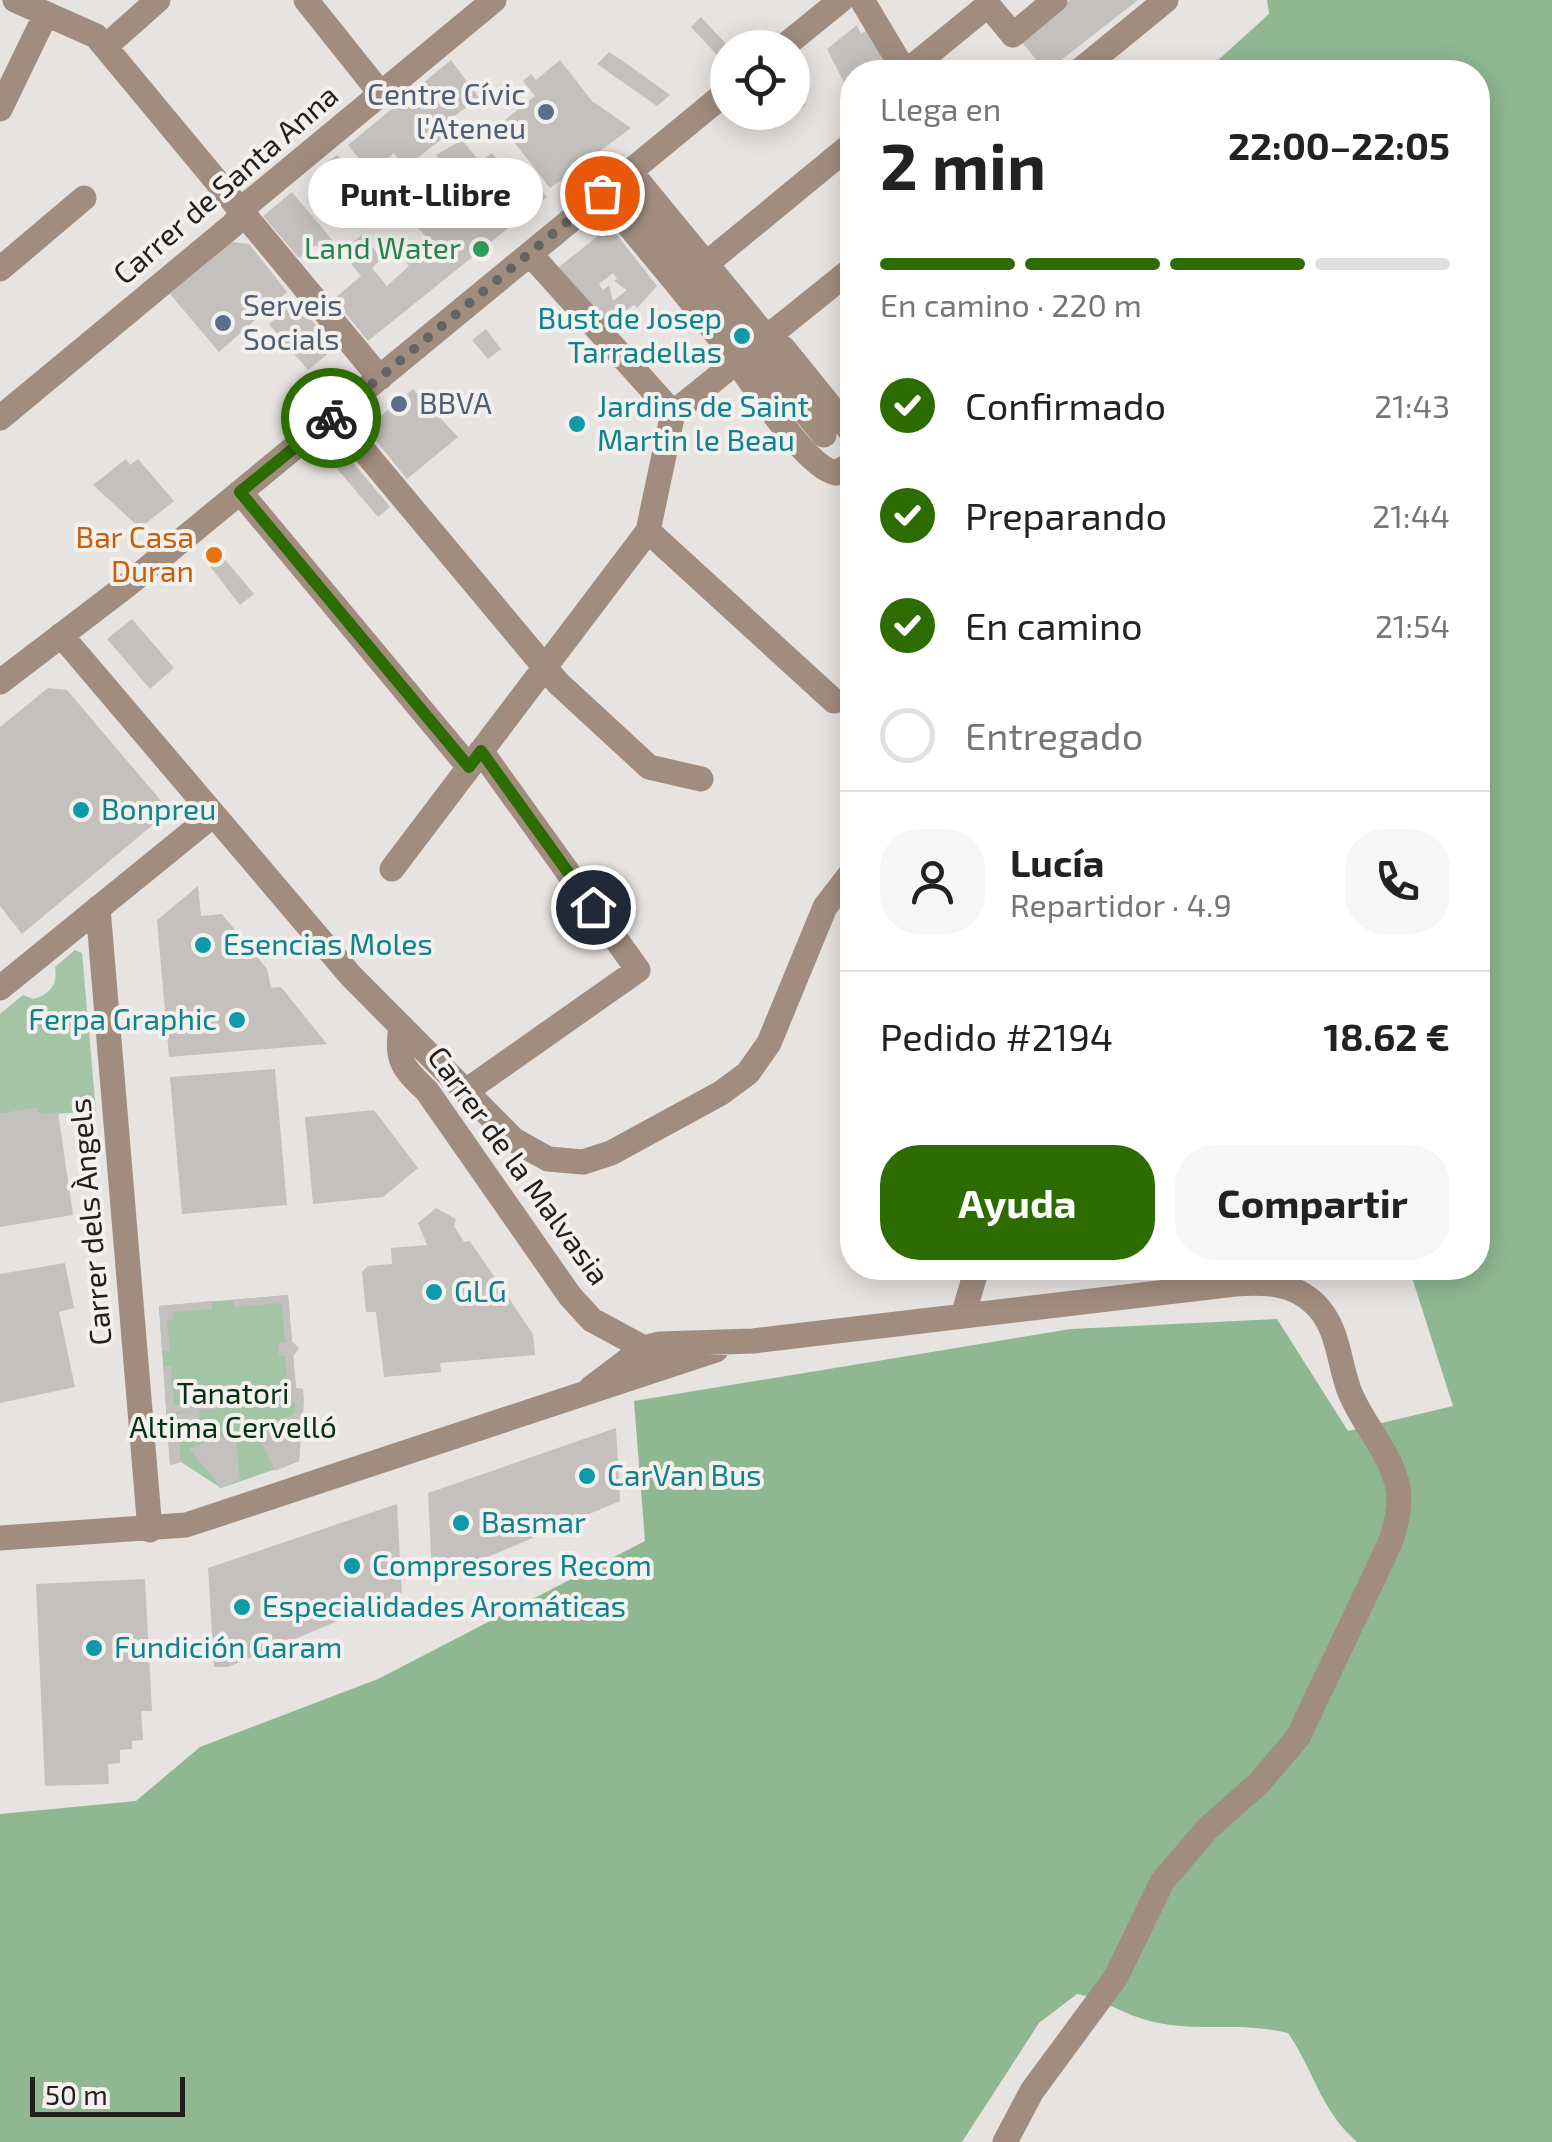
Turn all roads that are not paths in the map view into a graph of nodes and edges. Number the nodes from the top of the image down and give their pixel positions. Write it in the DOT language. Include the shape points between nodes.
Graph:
graph roads {
  1 [pos="14,0"];
  2 [pos="158,0"];
  3 [pos="306,0"];
  4 [pos="494,0"];
  5 [pos="841,0"];
  6 [pos="862,0"];
  7 [pos="1055,0"];
  8 [pos="1166,0"];
  9 [pos="46,14"];
  10 [pos="804,30"];
  11 [pos="105,46"];
  12 [pos="899,60"];
  13 [pos="921,60"];
  14 [pos="1093,60"];
  15 [pos="381,94"];
  16 [pos="710,108"];
  17 [pos="0,109"];
  18 [pos="840,154"];
  19 [pos="624,192"];
  20 [pos="84,198"];
  21 [pos="243,212"];
  22 [pos="530,254"];
  23 [pos="706,264"];
  24 [pos="0,269"];
  25 [pos="840,279"];
  26 [pos="753,350"];
  27 [pos="380,378"];
  28 [pos="673,413"];
  29 [pos="334,415"];
  30 [pos="0,418"];
  31 [pos="840,423"];
  32 [pos="824,435"];
  33 [pos="840,471"];
  34 [pos="240,492"];
  35 [pos="648,531"];
  36 [pos="61,635"];
  37 [pos="546,668"];
  38 [pos="0,682"];
  39 [pos="834,702"];
  40 [pos="475,759"];
  41 [pos="701,779"];
  42 [pos="214,814"];
  43 [pos="392,869"];
  44 [pos="840,888"];
  45 [pos="98,908"];
  46 [pos="0,988"];
  47 [pos="401,1026"];
  48 [pos="466,1091"];
  49 [pos="973,1280"];
  50 [pos="1207,1280"];
  51 [pos="1257,1280"];
  52 [pos="963,1316"];
  53 [pos="753,1342"];
  54 [pos="644,1348"];
  55 [pos="591,1388"];
  56 [pos="150,1530"];
  57 [pos="0,1538"];
  58 [pos="1005,2142"];
  1 -- 9 [label="street"];
  2 -- 11 [label="street"];
  3 -- 15 [label="street"];
  4 -- 15 [label="street, Carrer de Santa Anna"];
  5 -- 10 [label="street"];
  6 -- 12 [label="street"];
  7 -- 13 [label="street" via="1013,35 988,5"];
  8 -- 14 [label="street"];
  9 -- 11 [label="street"];
  9 -- 17 [label="street"];
  11 -- 21 [label="street"];
  15 -- 21 [label="street, Carrer de Santa Anna"];
  16 -- 19 [label="street"];
  18 -- 23 [label="street"];
  19 -- 22 [label="street"];
  19 -- 23 [label="street"];
  19 -- 26 [label="street"];
  20 -- 24 [label="street"];
  21 -- 27 [label="street"];
  21 -- 30 [label="street, Carrer de Santa Anna"];
  22 -- 27 [label="street"];
  22 -- 28 [label="street"];
  23 -- 26 [label="street"];
  25 -- 26 [label="street"];
  26 -- 28 [label="street"];
  26 -- 31 [label="street"];
  26 -- 32 [label="street"];
  26 -- 33 [label="street" via="746,379 818,465"];
  27 -- 29 [label="street"];
  28 -- 35 [label="street"];
  29 -- 34 [label="street"];
  29 -- 37 [label="street"];
  34 -- 36 [label="street"];
  34 -- 40 [label="street"];
  35 -- 37 [label="street"];
  35 -- 39 [label="street"];
  36 -- 38 [label="street"];
  36 -- 42 [label="street, Carrer de la Malvasia"];
  37 -- 40 [label="street"];
  37 -- 41 [label="street" via="648,767"];
  40 -- 43 [label="street"];
  40 -- 48 [label="street" via="638,970"];
  42 -- 45 [label="street"];
  42 -- 47 [label="street, Carrer de la Malvasia" via="350,976"];
  44 -- 48 [label="street" via="748,1073 611,1153 571,1163 528,1150"];
  45 -- 46 [label="street"];
  45 -- 56 [label="street, Carrer dels Àngels"];
  47 -- 48 [label="street"];
  47 -- 54 [label="street, Carrer de la Malvasia" via="401,1062 570,1296 592,1320"];
  49 -- 52 [label="street"];
  50 -- 52 [label="street"];
  51 -- 58 [label="street" via="1291,1288 1327,1319 1350,1392 1394,1472 1398,1512 1380,1565 1298,1736 1162,1882 1116,1977 1032,2091"];
  52 -- 53 [label="street"];
  53 -- 54 [label="street"];
  53 -- 55 [label="street"];
  54 -- 55 [label="street"];
  55 -- 56 [label="street" via="186,1525"];
  56 -- 57 [label="street"];
}
